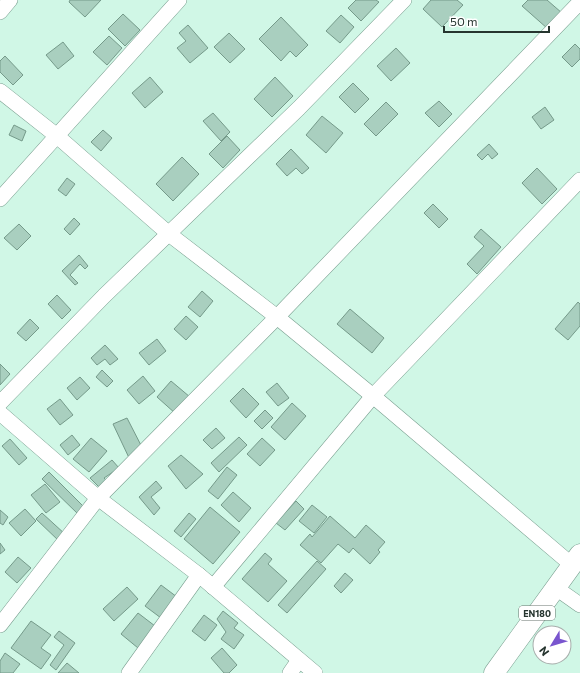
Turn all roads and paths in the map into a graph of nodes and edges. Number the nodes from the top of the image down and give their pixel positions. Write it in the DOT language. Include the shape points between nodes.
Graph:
graph roads {
  1 [pos="10,0"];
  2 [pos="179,0"];
  3 [pos="404,0"];
  4 [pos="580,2"];
  5 [pos="0,12"];
  6 [pos="0,92"];
  7 [pos="57,136"];
  8 [pos="580,180"];
  9 [pos="0,199"];
  10 [pos="168,234"];
  11 [pos="277,317"];
  12 [pos="373,396"];
  13 [pos="0,403"];
  14 [pos="0,413"];
  15 [pos="98,498"];
  16 [pos="576,560"];
  17 [pos="199,575"];
  18 [pos="213,587"];
  19 [pos="556,588"];
  20 [pos="580,605"];
  21 [pos="0,625"];
  22 [pos="299,660"];
  23 [pos="129,673"];
  24 [pos="290,673"];
  25 [pos="315,673"];
  26 [pos="494,673"];
  1 -- 5 [label="street"];
  2 -- 7 [label="street"];
  3 -- 10 [label="street" via="299,108"];
  4 -- 11 [label="street"];
  6 -- 7 [label="street"];
  7 -- 9 [label="street"];
  7 -- 10 [label="street"];
  8 -- 12 [label="street"];
  10 -- 11 [label="street"];
  10 -- 13 [label="street"];
  11 -- 12 [label="street"];
  11 -- 15 [label="street"];
  12 -- 16 [label="street"];
  12 -- 18 [label="street"];
  14 -- 15 [label="street"];
  15 -- 17 [label="street"];
  15 -- 21 [label="street"];
  16 -- 19 [label="main road, EN180"];
  17 -- 18 [label="street"];
  17 -- 23 [label="street"];
  18 -- 22 [label="street"];
  19 -- 20 [label="street"];
  19 -- 26 [label="main road, EN180"];
  22 -- 24 [label="street"];
  22 -- 25 [label="street"];
}
